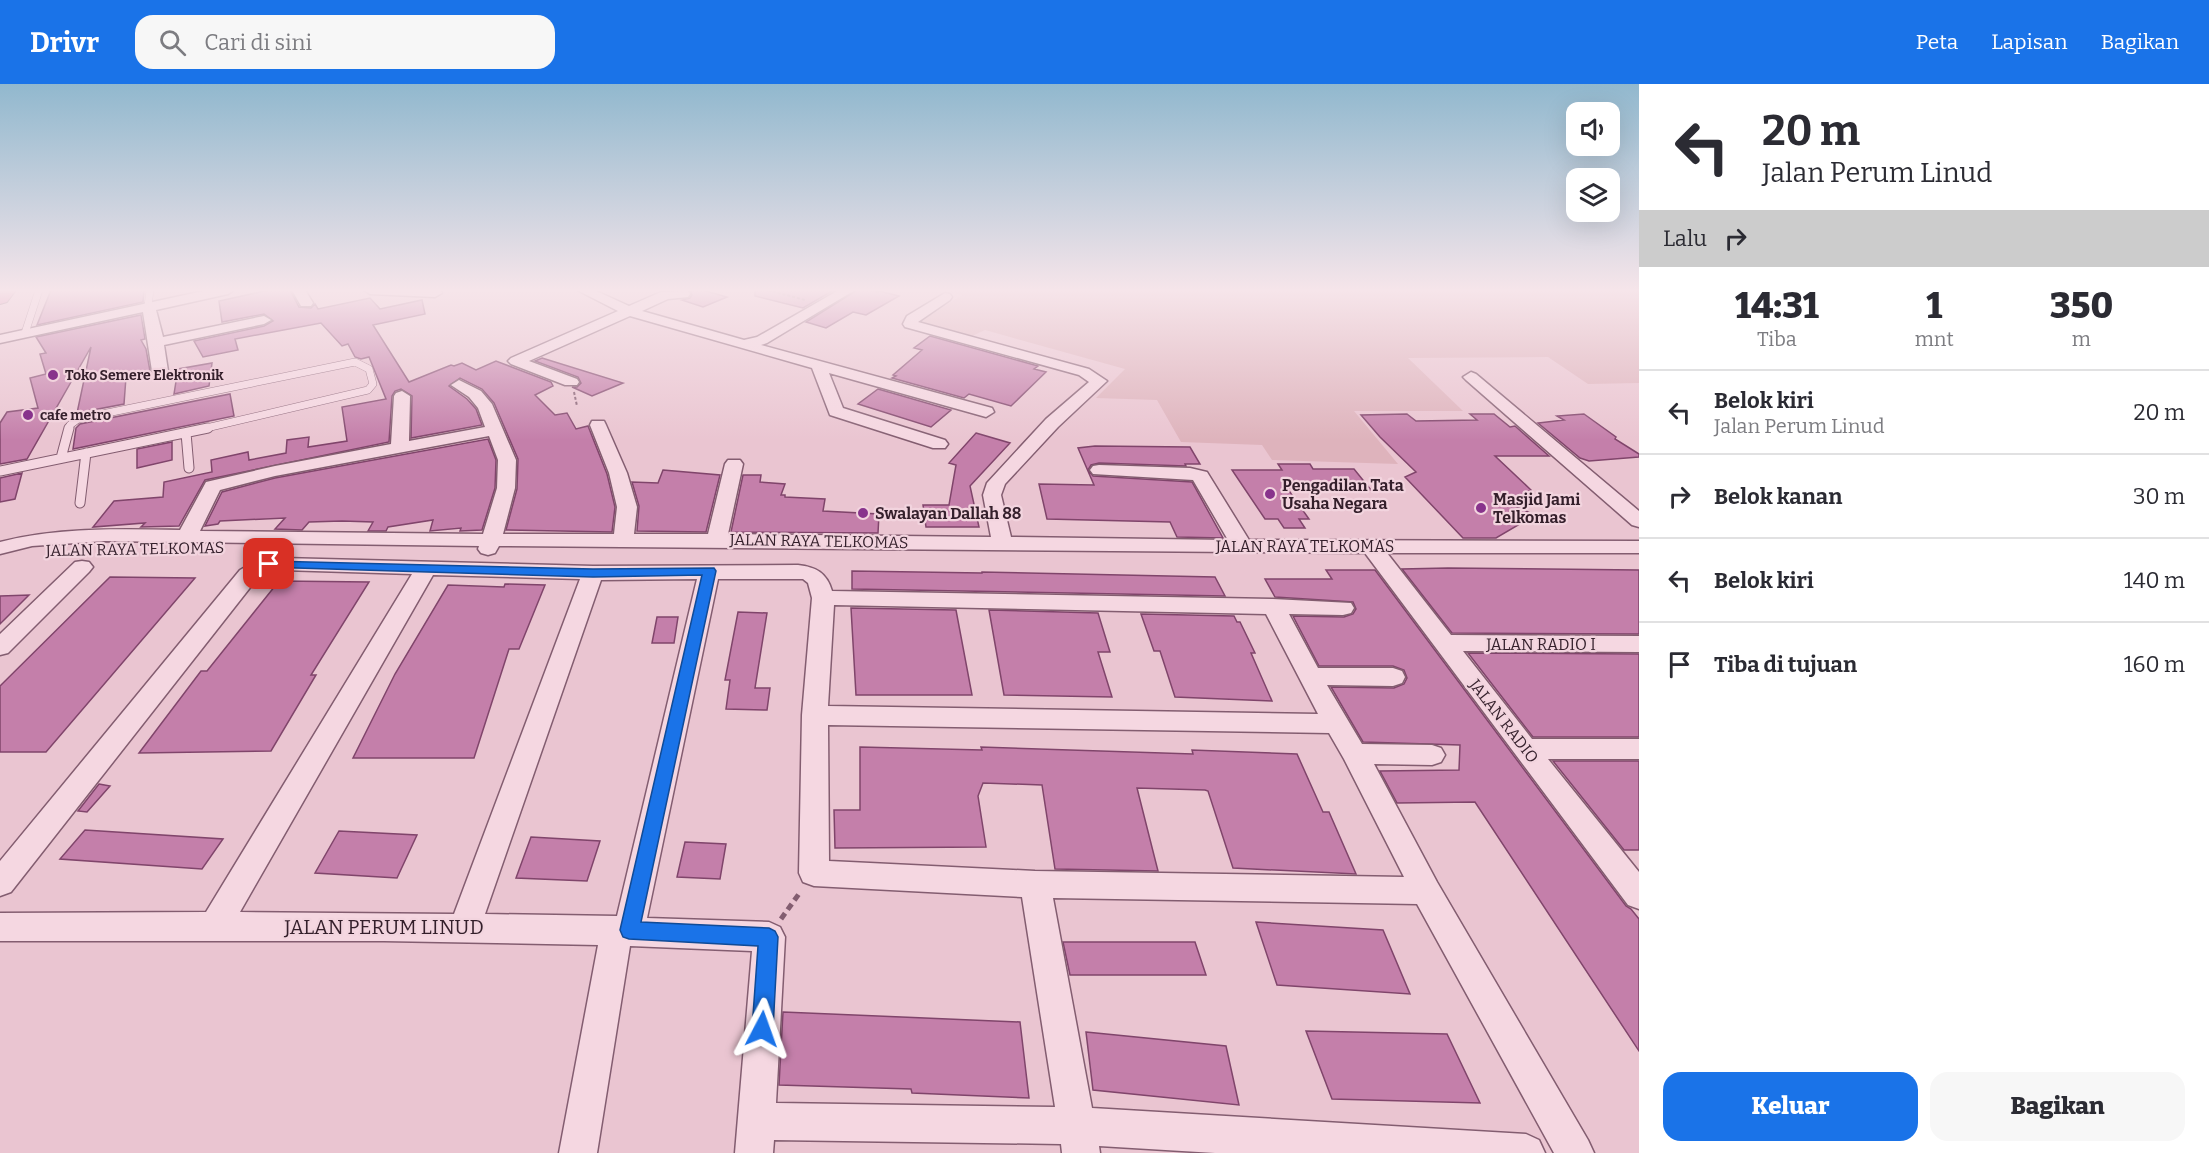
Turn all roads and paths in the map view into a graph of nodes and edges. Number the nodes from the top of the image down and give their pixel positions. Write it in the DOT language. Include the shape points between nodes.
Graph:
graph roads {
  1 [pos="167,340"];
  2 [pos="563,340"];
  3 [pos="727,340"];
  4 [pos="761,340"];
  5 [pos="968,340"];
  6 [pos="157,342"];
  7 [pos="738,343"];
  8 [pos="819,366"];
  9 [pos="160,371"];
  10 [pos="1471,378"];
  11 [pos="459,385"];
  12 [pos="573,388"];
  13 [pos="402,396"];
  14 [pos="577,406"];
  15 [pos="986,412"];
  16 [pos="598,425"];
  17 [pos="495,430"];
  18 [pos="186,433"];
  19 [pos="939,444"];
  20 [pos="400,448"];
  21 [pos="86,453"];
  22 [pos="61,458"];
  23 [pos="734,464"];
  24 [pos="189,468"];
  25 [pos="1099,470"];
  26 [pos="0,471"];
  27 [pos="80,503"];
  28 [pos="1639,521"];
  29 [pos="187,536"];
  30 [pos="623,540"];
  31 [pos="717,540"];
  32 [pos="1002,543"];
  33 [pos="490,544"];
  34 [pos="1242,546"];
  35 [pos="1639,547"];
  36 [pos="0,548"];
  37 [pos="941,548"];
  38 [pos="1166,552"];
  39 [pos="1376,553"];
  40 [pos="1639,558"];
  41 [pos="0,559"];
  42 [pos="82,567"];
  43 [pos="426,568"];
  44 [pos="709,571"];
  45 [pos="593,573"];
  46 [pos="823,598"];
  47 [pos="1273,606"];
  48 [pos="1343,608"];
  49 [pos="1444,643"];
  50 [pos="1639,644"];
  51 [pos="0,647"];
  52 [pos="1311,676"];
  53 [pos="1393,678"];
  54 [pos="815,715"];
  55 [pos="1336,724"];
  56 [pos="1525,749"];
  57 [pos="1639,749"];
  58 [pos="1355,754"];
  59 [pos="1432,755"];
  60 [pos="1629,868"];
  61 [pos="814,873"];
  62 [pos="0,883"];
  63 [pos="1035,884"];
  64 [pos="1426,891"];
  65 [pos="1639,895"];
  66 [pos="215,926"];
  67 [pos="0,927"];
  68 [pos="465,927"];
  69 [pos="623,930"];
  70 [pos="769,937"];
  71 [pos="755,1137"];
  72 [pos="1079,1140"];
  73 [pos="578,1153"];
  74 [pos="1526,1153"];
  75 [pos="1575,1153"];
  1 -- 6 [label="street"];
  2 -- 12 [label="street" via="516,361"];
  3 -- 7 [label="street"];
  4 -- 7 [label="street"];
  5 -- 32 [label="street" via="1084,372 1099,381 1052,423 996,483 992,495"];
  6 -- 9 [label="street"];
  7 -- 8 [label="street"];
  8 -- 15 [label="street"];
  8 -- 19 [label="street" via="836,411"];
  10 -- 28 [label="street"];
  11 -- 17 [label="street" via="481,400"];
  12 -- 14 [label="path"];
  13 -- 20 [label="street"];
  16 -- 30 [label="street" via="627,507"];
  17 -- 20 [label="street"];
  17 -- 33 [label="street" via="507,468 506,488"];
  18 -- 21 [label="lane"];
  18 -- 22 [label="lane" via="362,392 373,384 369,369 356,363 330,367 78,418 70,425"];
  18 -- 24 [label="lane"];
  20 -- 29 [label="street" via="213,486"];
  21 -- 22 [label="lane"];
  21 -- 27 [label="lane"];
  22 -- 26 [label="lane"];
  23 -- 31 [label="street"];
  25 -- 34 [label="street" via="1190,472 1200,476"];
  29 -- 33 [label="street, JALAN RAYA TELKOMAS"];
  29 -- 36 [label="street, JALAN RAYA TELKOMAS" via="71,536"];
  30 -- 31 [label="street, JALAN RAYA TELKOMAS"];
  30 -- 33 [label="street, JALAN RAYA TELKOMAS"];
  31 -- 37 [label="street, JALAN RAYA TELKOMAS"];
  32 -- 37 [label="street, JALAN RAYA TELKOMAS"];
  32 -- 38 [label="street, JALAN RAYA TELKOMAS"];
  33 -- 37 [label="street, JALAN RAYA TELKOMAS" via="746,553"];
  33 -- 41 [label="street, JALAN RAYA TELKOMAS" via="65,547"];
  34 -- 38 [label="street, JALAN RAYA TELKOMAS"];
  34 -- 39 [label="street, JALAN RAYA TELKOMAS"];
  35 -- 39 [label="street, JALAN RAYA TELKOMAS"];
  37 -- 38 [label="street, JALAN RAYA TELKOMAS"];
  38 -- 39 [label="street, JALAN RAYA TELKOMAS"];
  39 -- 40 [label="street, JALAN RAYA TELKOMAS"];
  39 -- 49 [label="street, JALAN RADIO"];
  42 -- 51 [label="street"];
  43 -- 45 [label="street"];
  43 -- 62 [label="street" via="269,564 257,568"];
  43 -- 66 [label="street"];
  44 -- 45 [label="street"];
  44 -- 46 [label="street" via="805,572 820,581"];
  44 -- 69 [label="street"];
  45 -- 68 [label="street"];
  46 -- 47 [label="street"];
  46 -- 54 [label="street"];
  47 -- 48 [label="street"];
  47 -- 52 [label="street"];
  49 -- 50 [label="street, JALAN RADIO I"];
  49 -- 56 [label="street, JALAN RADIO"];
  52 -- 53 [label="street"];
  52 -- 55 [label="street"];
  54 -- 55 [label="street"];
  54 -- 61 [label="street"];
  55 -- 58 [label="street"];
  56 -- 57 [label="street"];
  56 -- 60 [label="street, JALAN RADIO"];
  58 -- 59 [label="street"];
  58 -- 64 [label="street"];
  60 -- 65 [label="street, JALAN RADIO"];
  61 -- 63 [label="street"];
  61 -- 70 [label="path"];
  63 -- 64 [label="street"];
  63 -- 72 [label="street"];
  64 -- 75 [label="street"];
  66 -- 67 [label="street, JALAN PERUM LINUD"];
  66 -- 68 [label="street, JALAN PERUM LINUD"];
  68 -- 69 [label="street, JALAN PERUM LINUD"];
  69 -- 70 [label="street, JALAN PERUM LINUD"];
  69 -- 73 [label="street"];
  70 -- 71 [label="street"];
  71 -- 72 [label="street"];
  72 -- 74 [label="street"];
}
